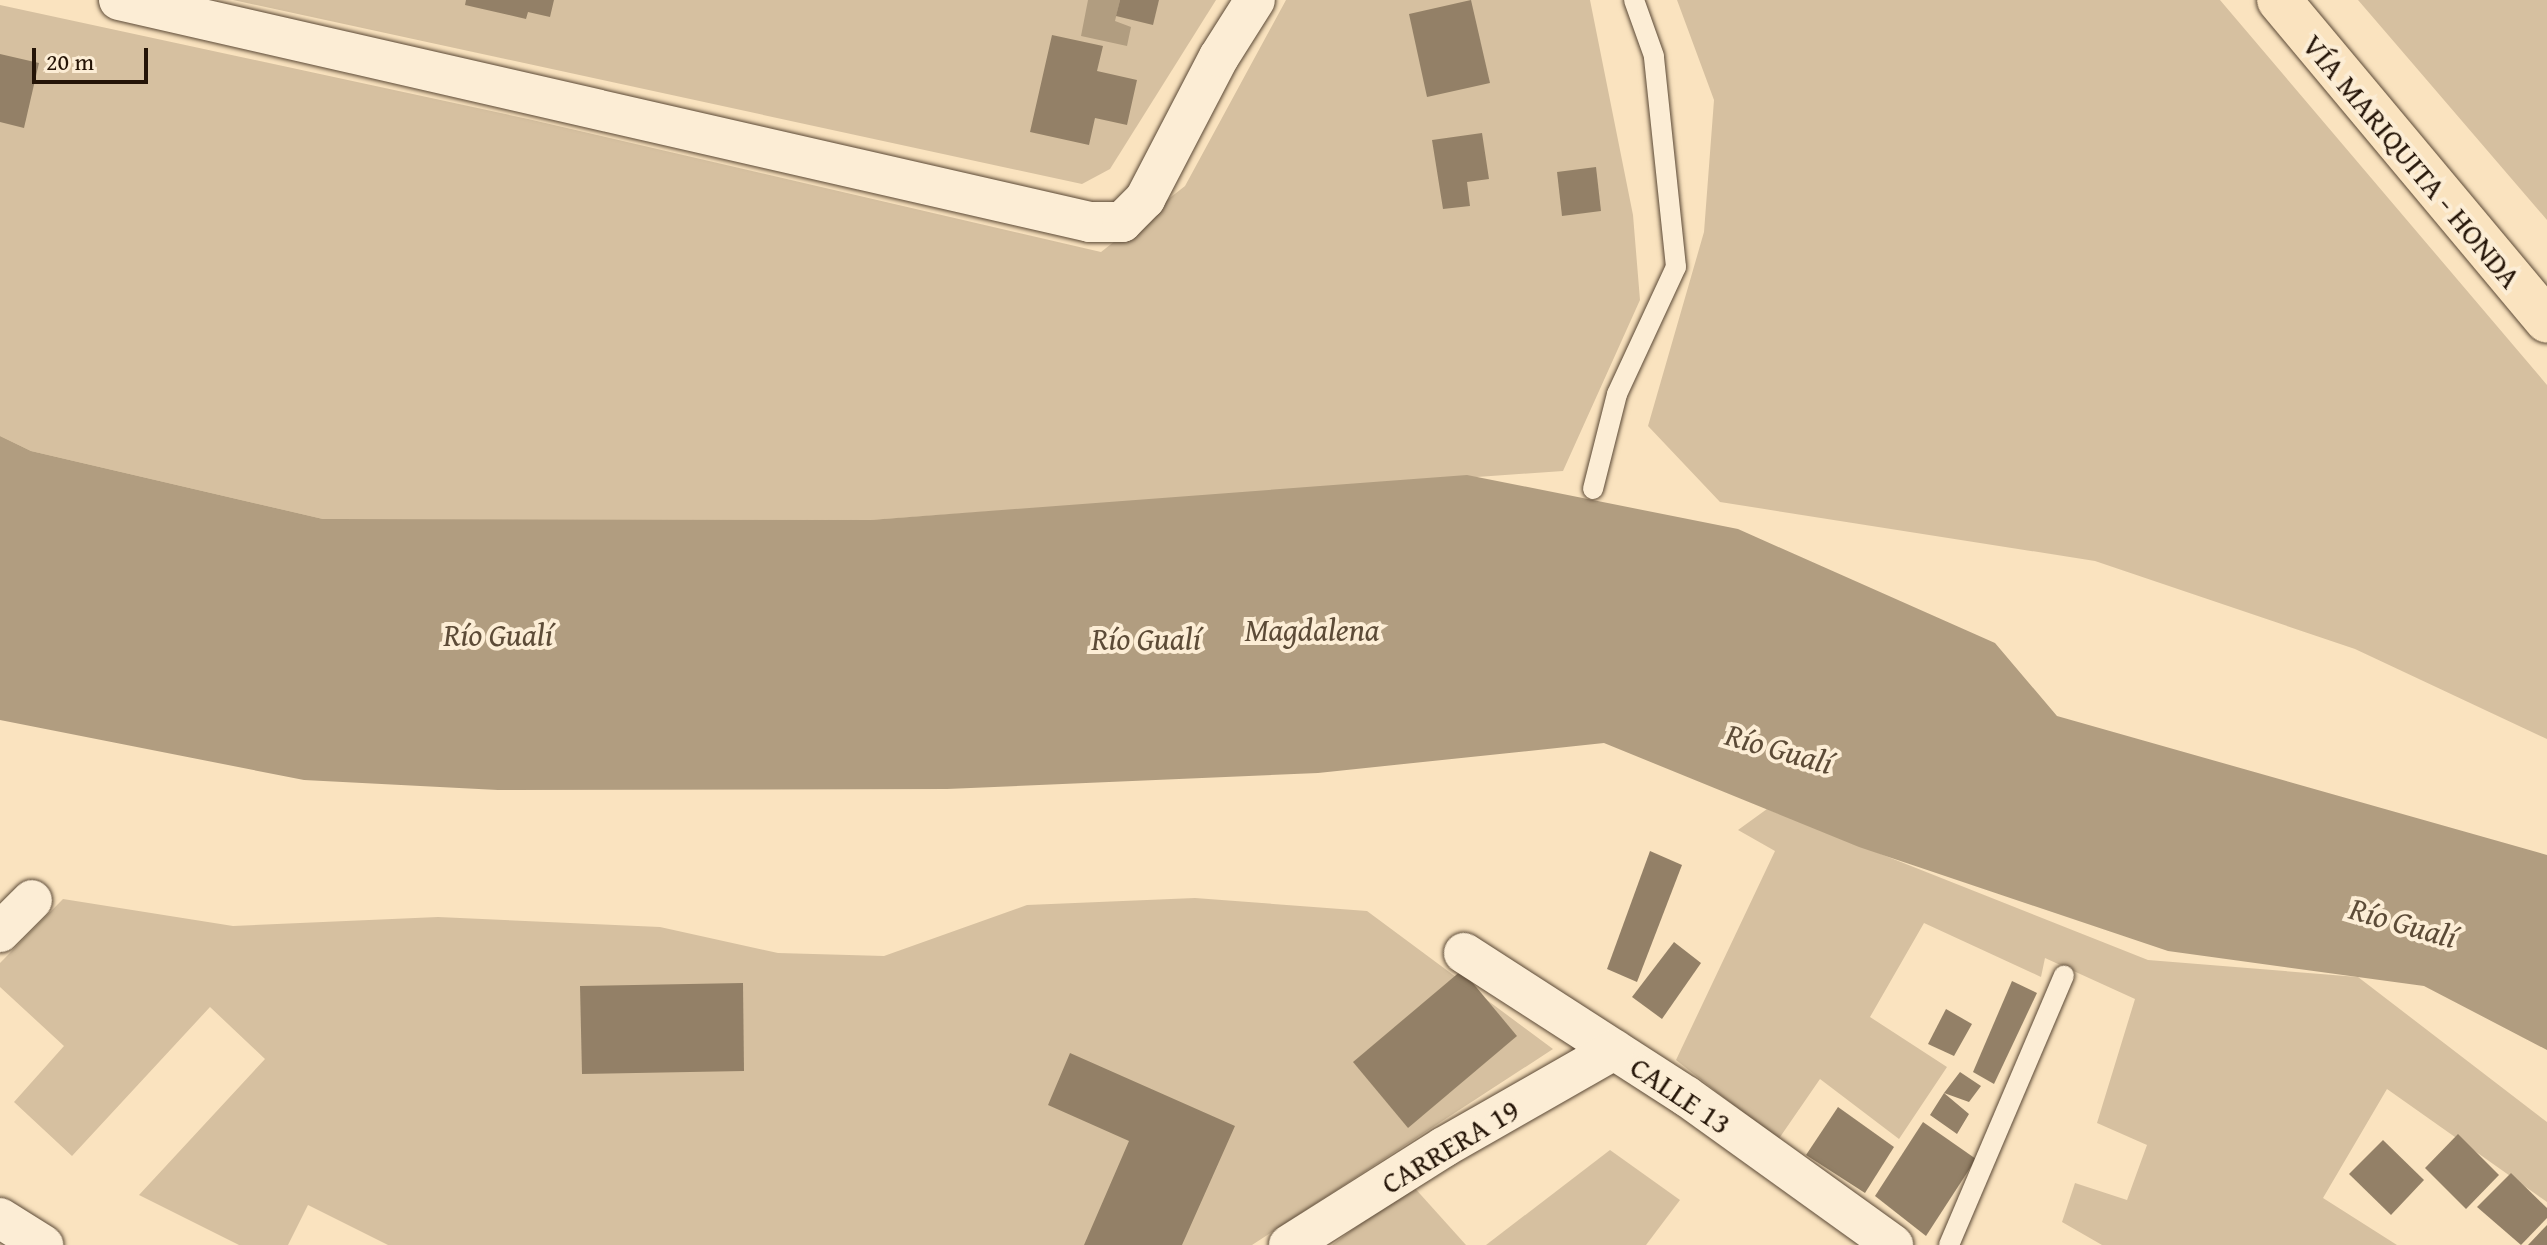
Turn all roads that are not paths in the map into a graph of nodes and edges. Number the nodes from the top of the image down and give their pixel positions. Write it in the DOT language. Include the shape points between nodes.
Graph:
graph roads {
  1 [pos="119,0"];
  2 [pos="1255,0"];
  3 [pos="1634,0"];
  4 [pos="2279,0"];
  5 [pos="2547,321"];
  6 [pos="1593,489"];
  7 [pos="32,900"];
  8 [pos="0,932"];
  9 [pos="1464,953"];
  10 [pos="2064,975"];
  11 [pos="1614,1050"];
  12 [pos="0,1218"];
  13 [pos="43,1245"];
  14 [pos="1289,1245"];
  15 [pos="1893,1245"];
  16 [pos="1949,1245"];
  1 -- 2 [label="street" via="1090,222 1122,222 1145,199"];
  3 -- 6 [label="lane" via="1654,56 1676,267 1617,394"];
  4 -- 5 [label="highway, VÍA MARIQUITA - HONDA"];
  7 -- 8 [label="street"];
  9 -- 11 [label="street, CALLE 13"];
  10 -- 16 [label="lane"];
  11 -- 14 [label="street, CARRERA 19" via="1444,1147"];
  11 -- 15 [label="street, CALLE 13"];
  12 -- 13 [label="street"];
}
